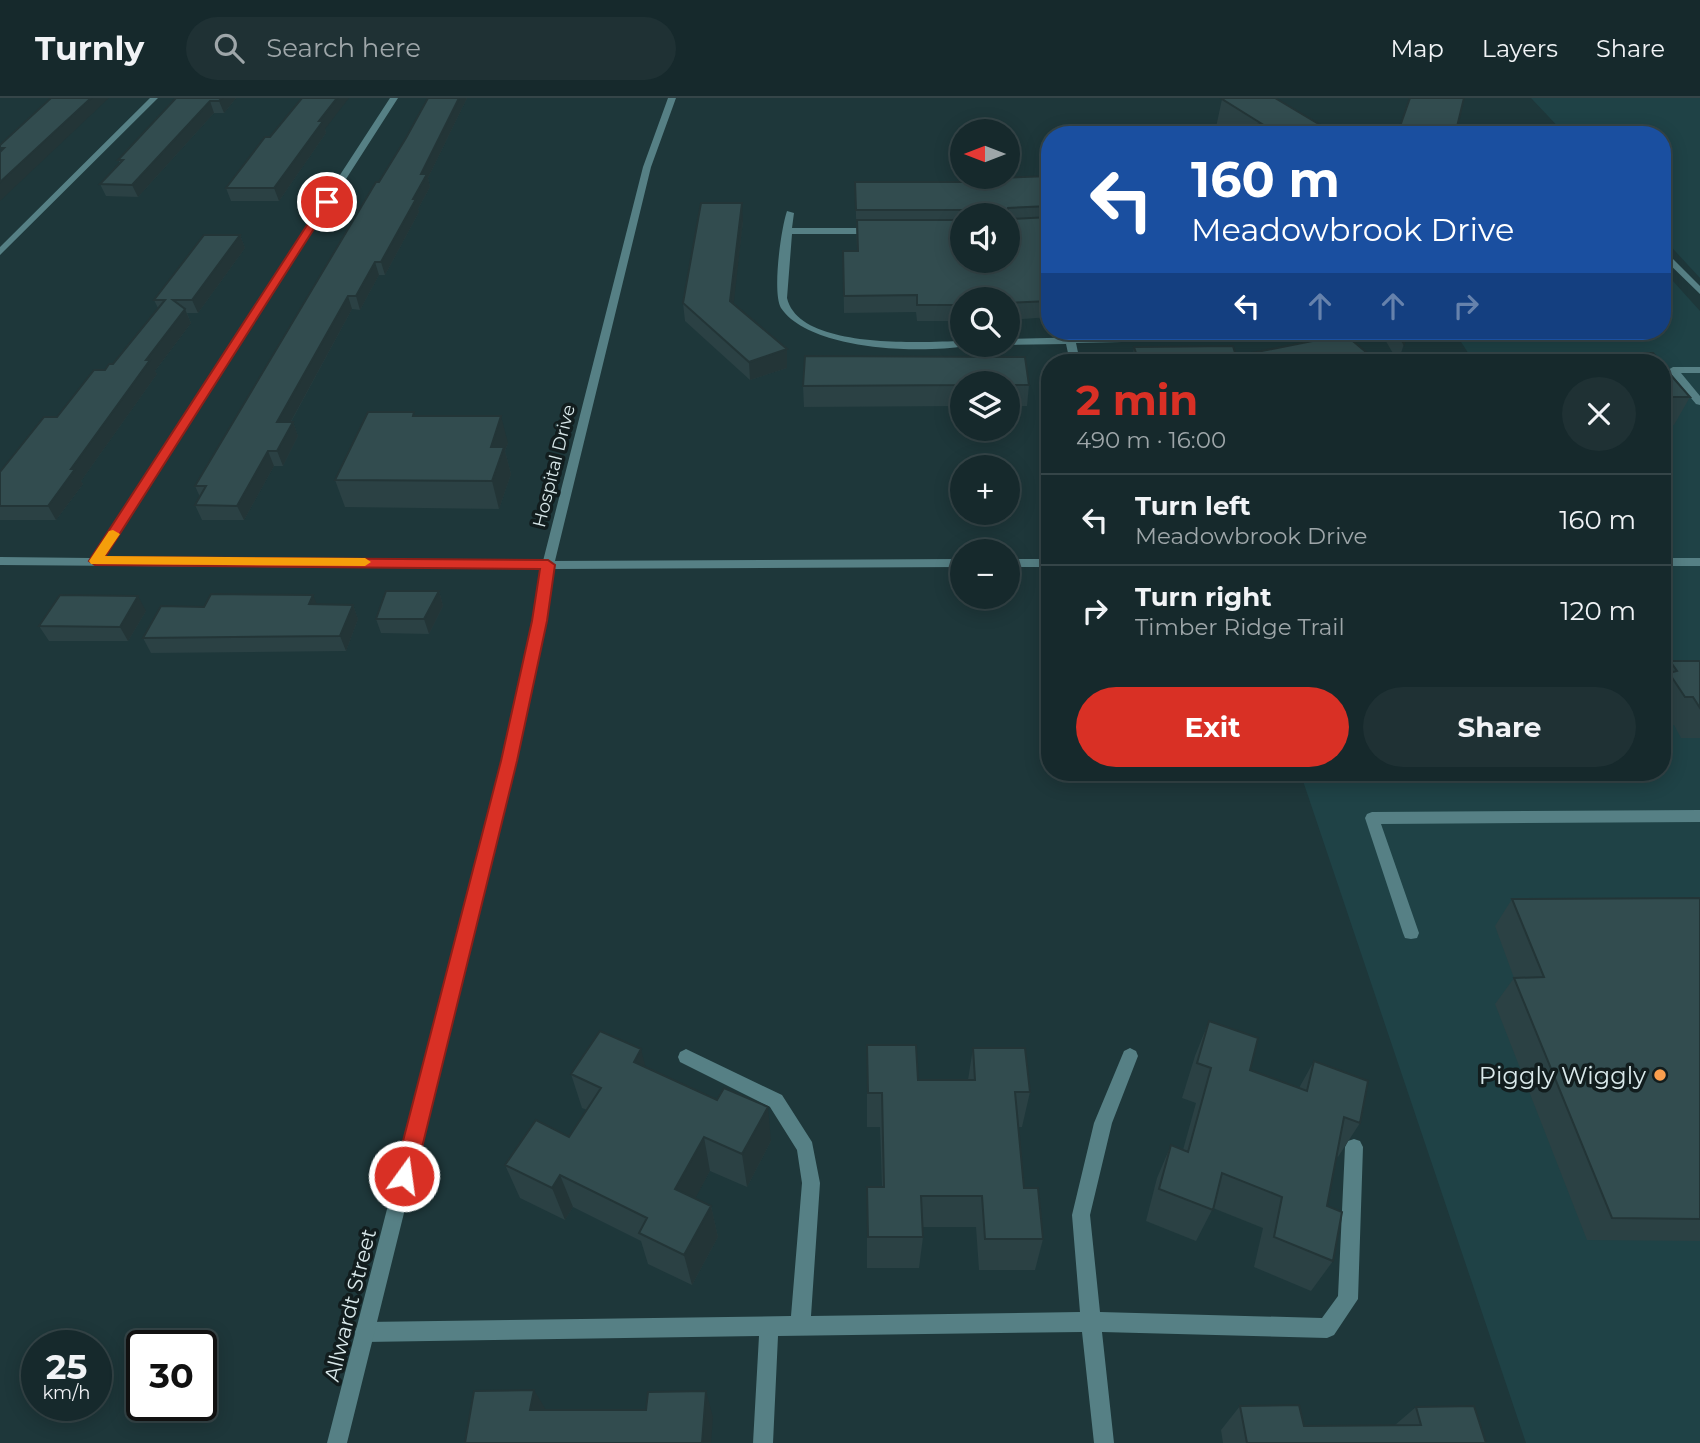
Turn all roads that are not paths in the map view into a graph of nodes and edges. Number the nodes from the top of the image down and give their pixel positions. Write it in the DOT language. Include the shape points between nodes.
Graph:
graph roads {
  1 [pos="154,98"];
  2 [pos="394,98"];
  3 [pos="672,98"];
  4 [pos="790,213"];
  5 [pos="882,230"];
  6 [pos="788,231"];
  7 [pos="0,252"];
  8 [pos="1671,260"];
  9 [pos="1700,291"];
  10 [pos="1049,340"];
  11 [pos="1020,341"];
  12 [pos="950,344"];
  13 [pos="1700,370"];
  14 [pos="1700,402"];
  15 [pos="0,561"];
  16 [pos="95,561"];
  17 [pos="1671,562"];
  18 [pos="1700,562"];
  19 [pos="950,563"];
  20 [pos="1020,563"];
  21 [pos="1041,563"];
  22 [pos="548,565"];
  23 [pos="1700,816"];
  24 [pos="1410,933"];
  25 [pos="1130,1056"];
  26 [pos="686,1057"];
  27 [pos="1354,1147"];
  28 [pos="1091,1322"];
  29 [pos="800,1327"];
  30 [pos="769,1328"];
  31 [pos="365,1332"];
  32 [pos="337,1443"];
  33 [pos="763,1443"];
  34 [pos="1104,1443"];
  1 -- 7 [label="street"];
  2 -- 16 [label="street"];
  3 -- 22 [label="street, Hospital Drive" via="640,192"];
  4 -- 6 [label="street"];
  5 -- 6 [label="street"];
  6 -- 12 [label="street" via="782,298 791,314 807,327 871,344"];
  8 -- 9 [label="street"];
  10 -- 11 [label="street"];
  13 -- 14 [label="street" via="1673,370"];
  15 -- 16 [label="street"];
  16 -- 22 [label="street"];
  17 -- 18 [label="street"];
  19 -- 22 [label="street"];
  20 -- 21 [label="street"];
  22 -- 31 [label="street, Allwardt Street" via="509,761"];
  23 -- 24 [label="street" via="1372,818"];
  25 -- 28 [label="street" via="1103,1123 1082,1215"];
  26 -- 29 [label="street" via="776,1101 806,1148 811,1183"];
  27 -- 28 [label="street" via="1348,1298 1327,1328"];
  28 -- 29 [label="street"];
  28 -- 34 [label="street"];
  29 -- 30 [label="street"];
  30 -- 31 [label="street"];
  30 -- 33 [label="street"];
  31 -- 32 [label="street, Allwardt Street"];
}
